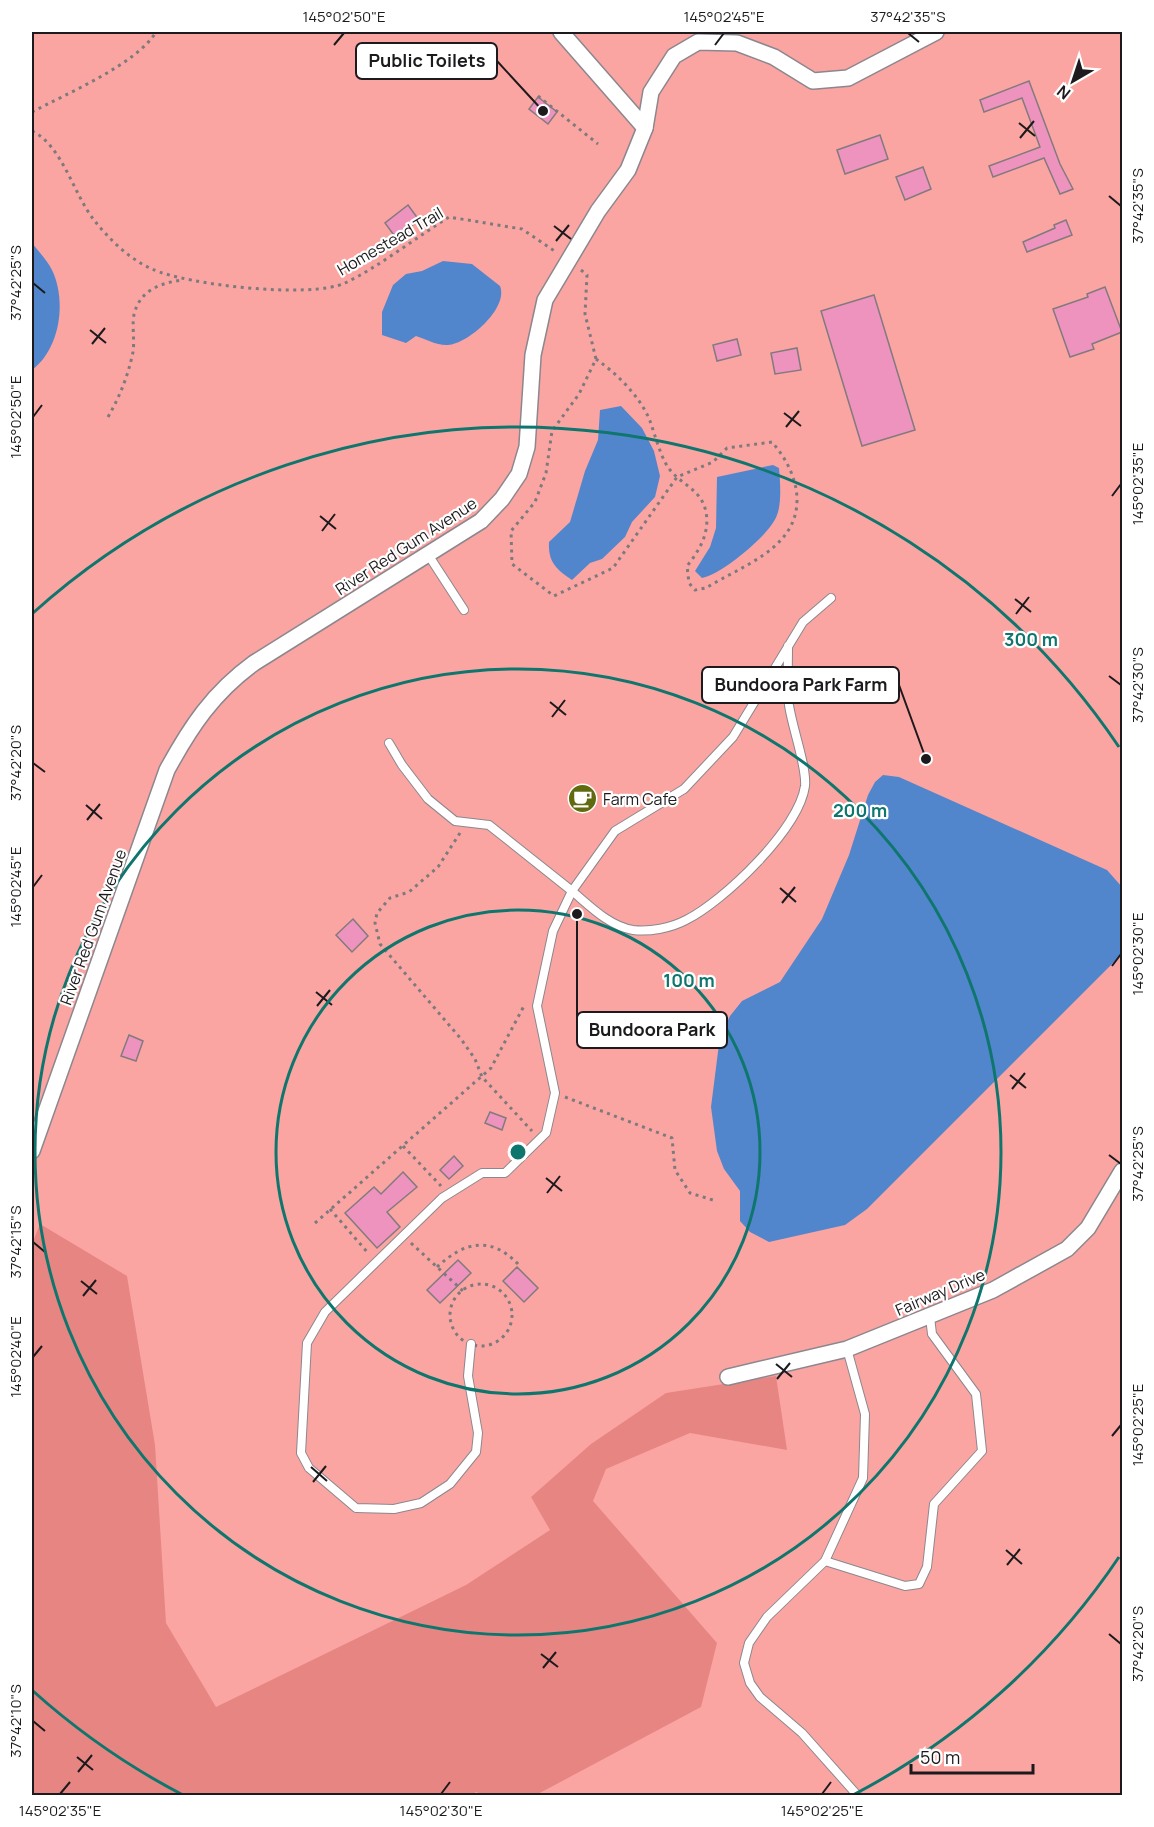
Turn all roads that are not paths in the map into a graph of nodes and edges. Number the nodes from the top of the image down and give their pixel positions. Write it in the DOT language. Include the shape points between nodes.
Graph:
graph roads {
  1 [pos="561,32"];
  2 [pos="936,32"];
  3 [pos="645,128"];
  4 [pos="429,556"];
  5 [pos="831,598"];
  6 [pos="464,610"];
  7 [pos="788,646"];
  8 [pos="389,743"];
  9 [pos="572,891"];
  10 [pos="32,1151"];
  11 [pos="1122,1171"];
  12 [pos="930,1317"];
  13 [pos="471,1344"];
  14 [pos="847,1349"];
  15 [pos="728,1377"];
  16 [pos="825,1561"];
  17 [pos="858,1796"];
  1 -- 3 [label="street"];
  2 -- 3 [label="street, River Red Gum Avenue" via="848,78 813,81 774,57 737,43 698,42 674,56 651,92"];
  3 -- 4 [label="street, River Red Gum Avenue" via="628,170 545,300 533,355 527,447 519,474 502,500 481,521"];
  4 -- 6 [label="lane"];
  4 -- 10 [label="street, River Red Gum Avenue" via="254,663 227,683 190,727 166,770"];
  5 -- 7 [label="lane" via="803,622"];
  7 -- 9 [label="lane" via="733,737 684,789 615,831"];
  7 -- 9 [label="lane" via="789,706 805,784 801,803 775,843 726,893 686,920 658,930 617,926"];
  8 -- 9 [label="lane" via="428,799 454,821 489,825"];
  9 -- 13 [label="lane" via="553,931 537,1006 555,1093 546,1133 505,1173 482,1173 448,1194 325,1312 306,1343 301,1454 309,1468 356,1508 394,1509 421,1503 450,1484 476,1452 478,1433 468,1376"];
  11 -- 12 [label="street, Fairway Drive" via="1088,1228 1067,1249 993,1290"];
  12 -- 14 [label="street, Fairway Drive"];
  12 -- 16 [label="lane" via="932,1334 976,1394 982,1451 934,1504 927,1567 920,1584 905,1586"];
  14 -- 15 [label="street, Fairway Drive"];
  14 -- 16 [label="lane" via="864,1414 862,1479"];
  16 -- 17 [label="lane" via="767,1617 749,1643 744,1663 750,1683 760,1697 802,1733"];
}
